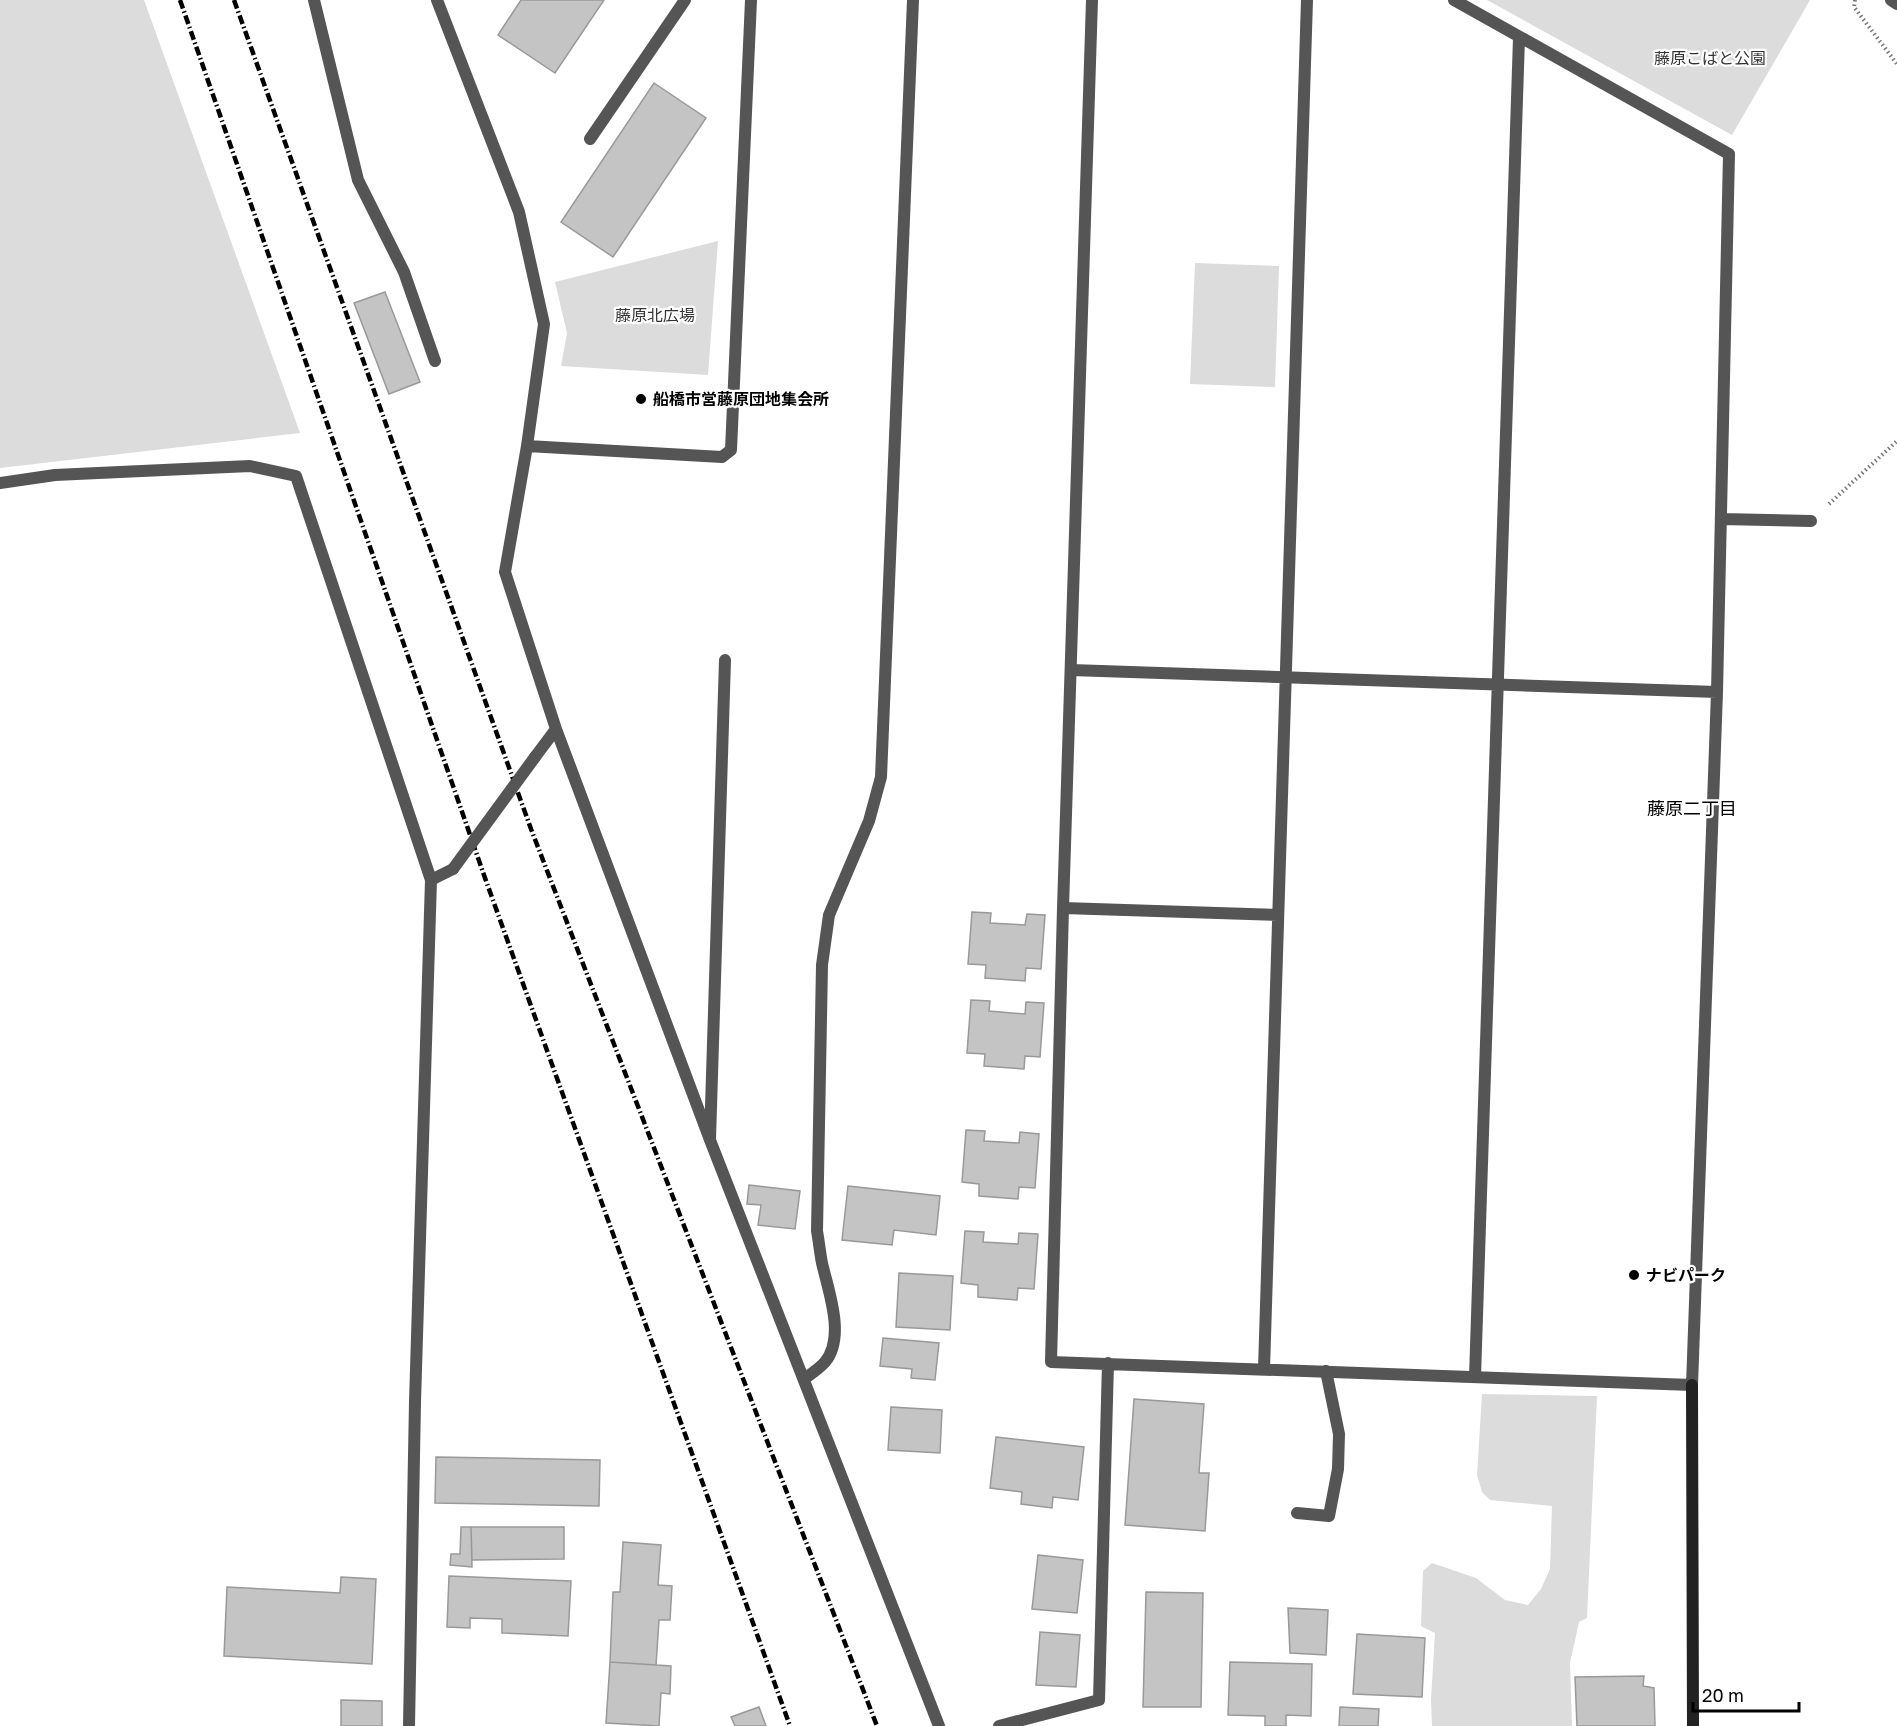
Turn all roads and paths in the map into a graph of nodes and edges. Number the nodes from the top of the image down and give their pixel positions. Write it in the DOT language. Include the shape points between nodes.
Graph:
graph roads {
  1 [pos="314,0"];
  2 [pos="437,0"];
  3 [pos="685,0"];
  4 [pos="751,0"];
  5 [pos="913,0"];
  6 [pos="1092,0"];
  7 [pos="1307,0"];
  8 [pos="1454,0"];
  9 [pos="1855,0"];
  10 [pos="1891,0"];
  11 [pos="1897,4"];
  12 [pos="1519,38"];
  13 [pos="1897,64"];
  14 [pos="590,139"];
  15 [pos="435,361"];
  16 [pos="1897,441"];
  17 [pos="527,446"];
  18 [pos="0,483"];
  19 [pos="1721,519"];
  20 [pos="1811,521"];
  21 [pos="725,660"];
  22 [pos="1071,670"];
  23 [pos="1286,678"];
  24 [pos="1497,685"];
  25 [pos="1718,692"];
  26 [pos="555,729"];
  27 [pos="431,880"];
  28 [pos="1063,908"];
  29 [pos="1278,915"];
  30 [pos="710,1140"];
  31 [pos="1108,1363"];
  32 [pos="1264,1369"];
  33 [pos="1326,1371"];
  34 [pos="1475,1377"];
  35 [pos="804,1379"];
  36 [pos="1692,1385"];
  37 [pos="1297,1513"];
  38 [pos="408,1726"];
  39 [pos="939,1726"];
  40 [pos="999,1726"];
  41 [pos="1692,1726"];
  1 -- 15 [label="street" via="358,180 404,272"];
  2 -- 17 [label="street" via="519,212 544,324"];
  3 -- 14 [label="street"];
  4 -- 17 [label="street" via="730,450 723,457"];
  5 -- 35 [label="street" via="881,777 869,821 829,915 822,965 817,1231 833,1301 835,1330 826,1361"];
  6 -- 22 [label="street"];
  7 -- 23 [label="street"];
  8 -- 12 [label="street"];
  9 -- 13 [label="path" via="1854,7"];
  10 -- 11 [label="street"];
  12 -- 19 [label="street" via="1729,154"];
  12 -- 24 [label="street"];
  16 -- 20 [label="path"];
  17 -- 26 [label="street" via="506,572"];
  18 -- 27 [label="street" via="55,475 250,466 296,476"];
  19 -- 20 [label="street"];
  19 -- 25 [label="street"];
  21 -- 30 [label="street"];
  22 -- 23 [label="street"];
  22 -- 28 [label="street"];
  23 -- 24 [label="street"];
  23 -- 29 [label="street"];
  24 -- 25 [label="street"];
  24 -- 34 [label="street"];
  25 -- 36 [label="street"];
  26 -- 27 [label="street, bridge" via="453,869"];
  26 -- 30 [label="street"];
  27 -- 38 [label="street"];
  28 -- 29 [label="street"];
  28 -- 31 [label="street" via="1052,1362"];
  29 -- 32 [label="street"];
  30 -- 35 [label="street"];
  31 -- 32 [label="street"];
  31 -- 40 [label="street" via="1099,1700"];
  32 -- 33 [label="street"];
  33 -- 34 [label="street"];
  33 -- 37 [label="street" via="1339,1434 1338,1469 1329,1515"];
  34 -- 36 [label="street"];
  35 -- 39 [label="street"];
  36 -- 41 [label="street"];
}
